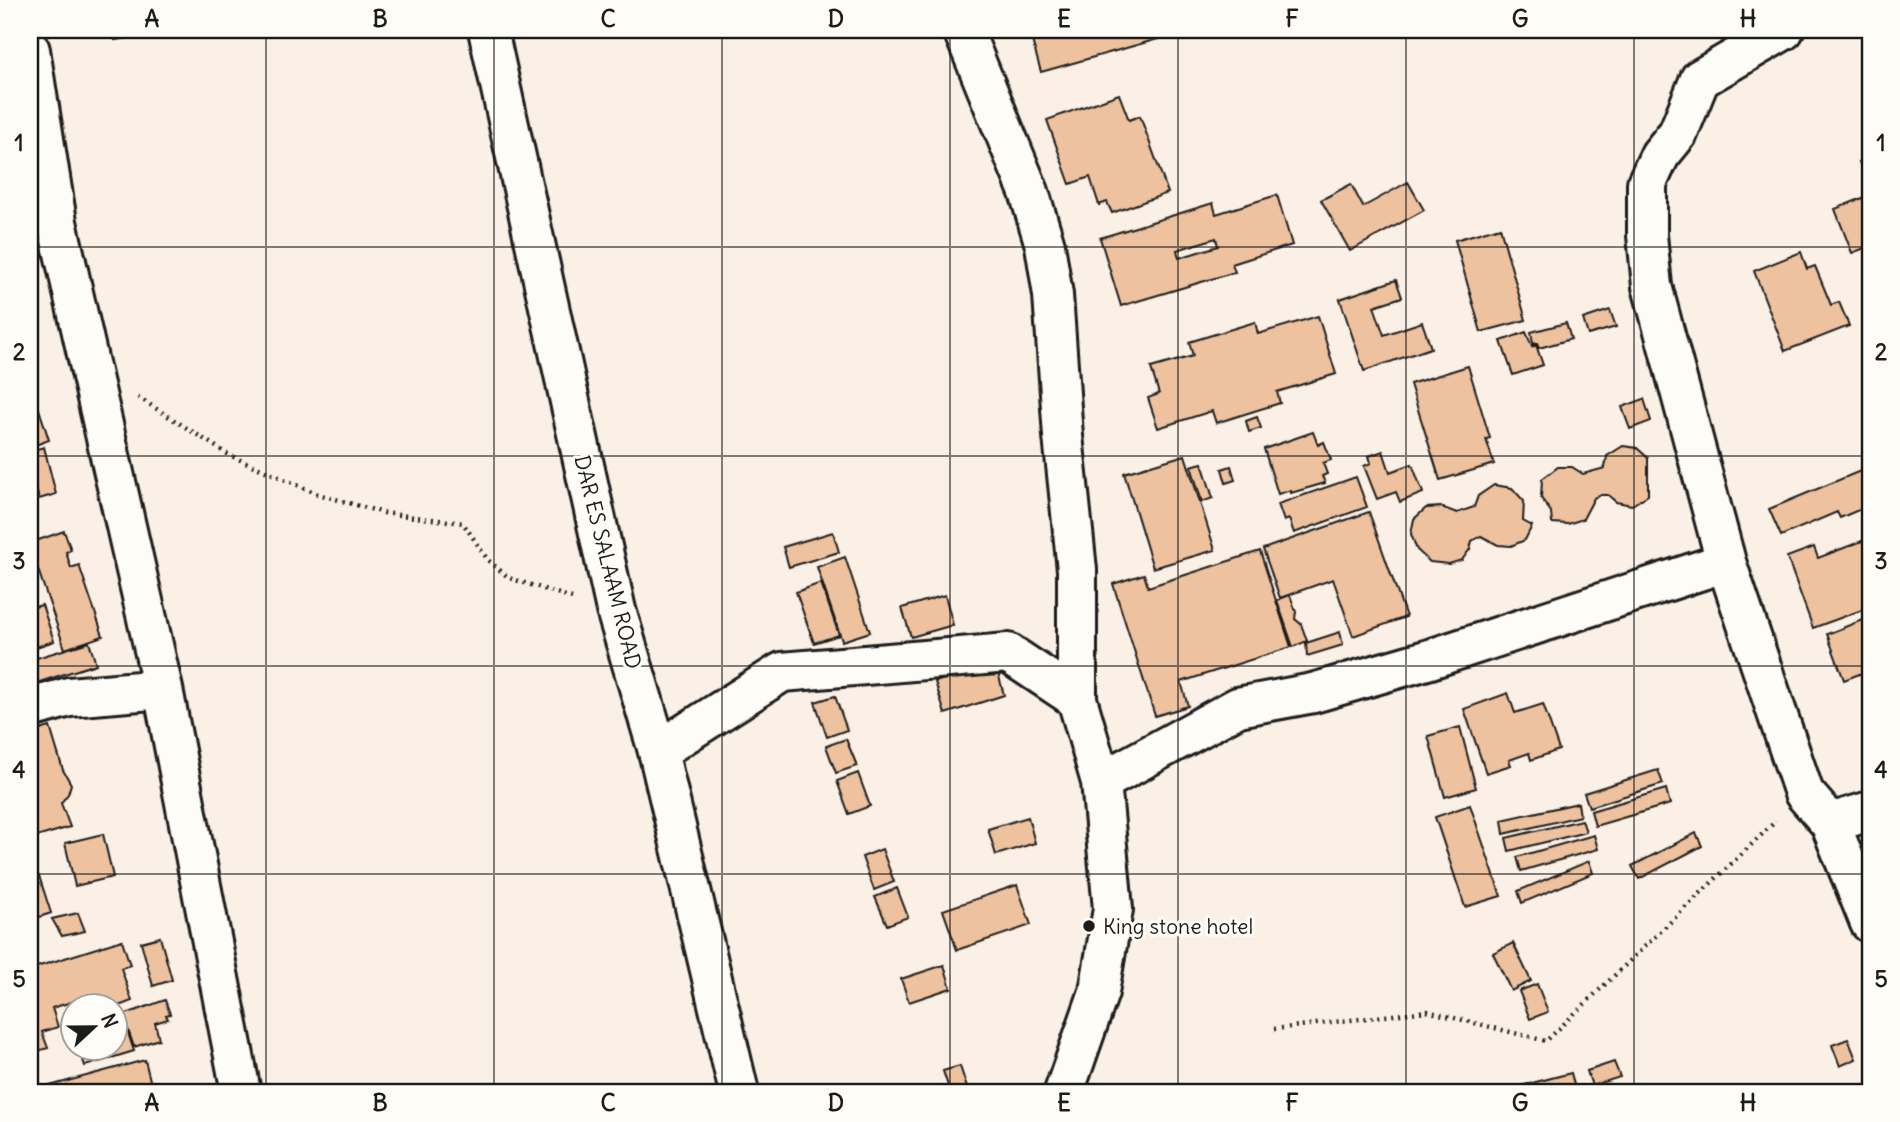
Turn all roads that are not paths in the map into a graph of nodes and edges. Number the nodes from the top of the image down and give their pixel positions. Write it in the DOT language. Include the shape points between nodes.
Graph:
graph roads {
  1 [pos="488,30"];
  2 [pos="963,30"];
  3 [pos="1784,30"];
  4 [pos="30,50"];
  5 [pos="43,221"];
  6 [pos="1726,562"];
  7 [pos="163,689"];
  8 [pos="1077,699"];
  9 [pos="30,708"];
  10 [pos="658,751"];
  11 [pos="1101,782"];
  12 [pos="1870,811"];
  13 [pos="1830,823"];
  14 [pos="1870,923"];
  15 [pos="241,1092"];
  16 [pos="738,1092"];
  17 [pos="1063,1092"];
  1 -- 10 [label="main road, DAR ES SALAAM ROAD" via="615,610"];
  2 -- 8 [label="main road" via="1029,192 1049,270 1077,570"];
  3 -- 6 [label="main road" via="1700,79 1678,133 1660,155 1647,183 1652,286"];
  4 -- 5 [label="main road"];
  5 -- 7 [label="main road" via="88,363"];
  6 -- 11 [label="main road" via="1430,659 1313,693 1238,708"];
  6 -- 13 [label="main road" via="1804,793"];
  7 -- 9 [label="main road" via="69,697"];
  7 -- 15 [label="main road"];
  8 -- 10 [label="main road" via="1007,653 782,672"];
  8 -- 11 [label="main road"];
  10 -- 16 [label="main road, DAR ES SALAAM ROAD"];
  11 -- 17 [label="main road" via="1113,909 1099,992"];
  12 -- 13 [label="main road"];
  13 -- 14 [label="main road"];
}
